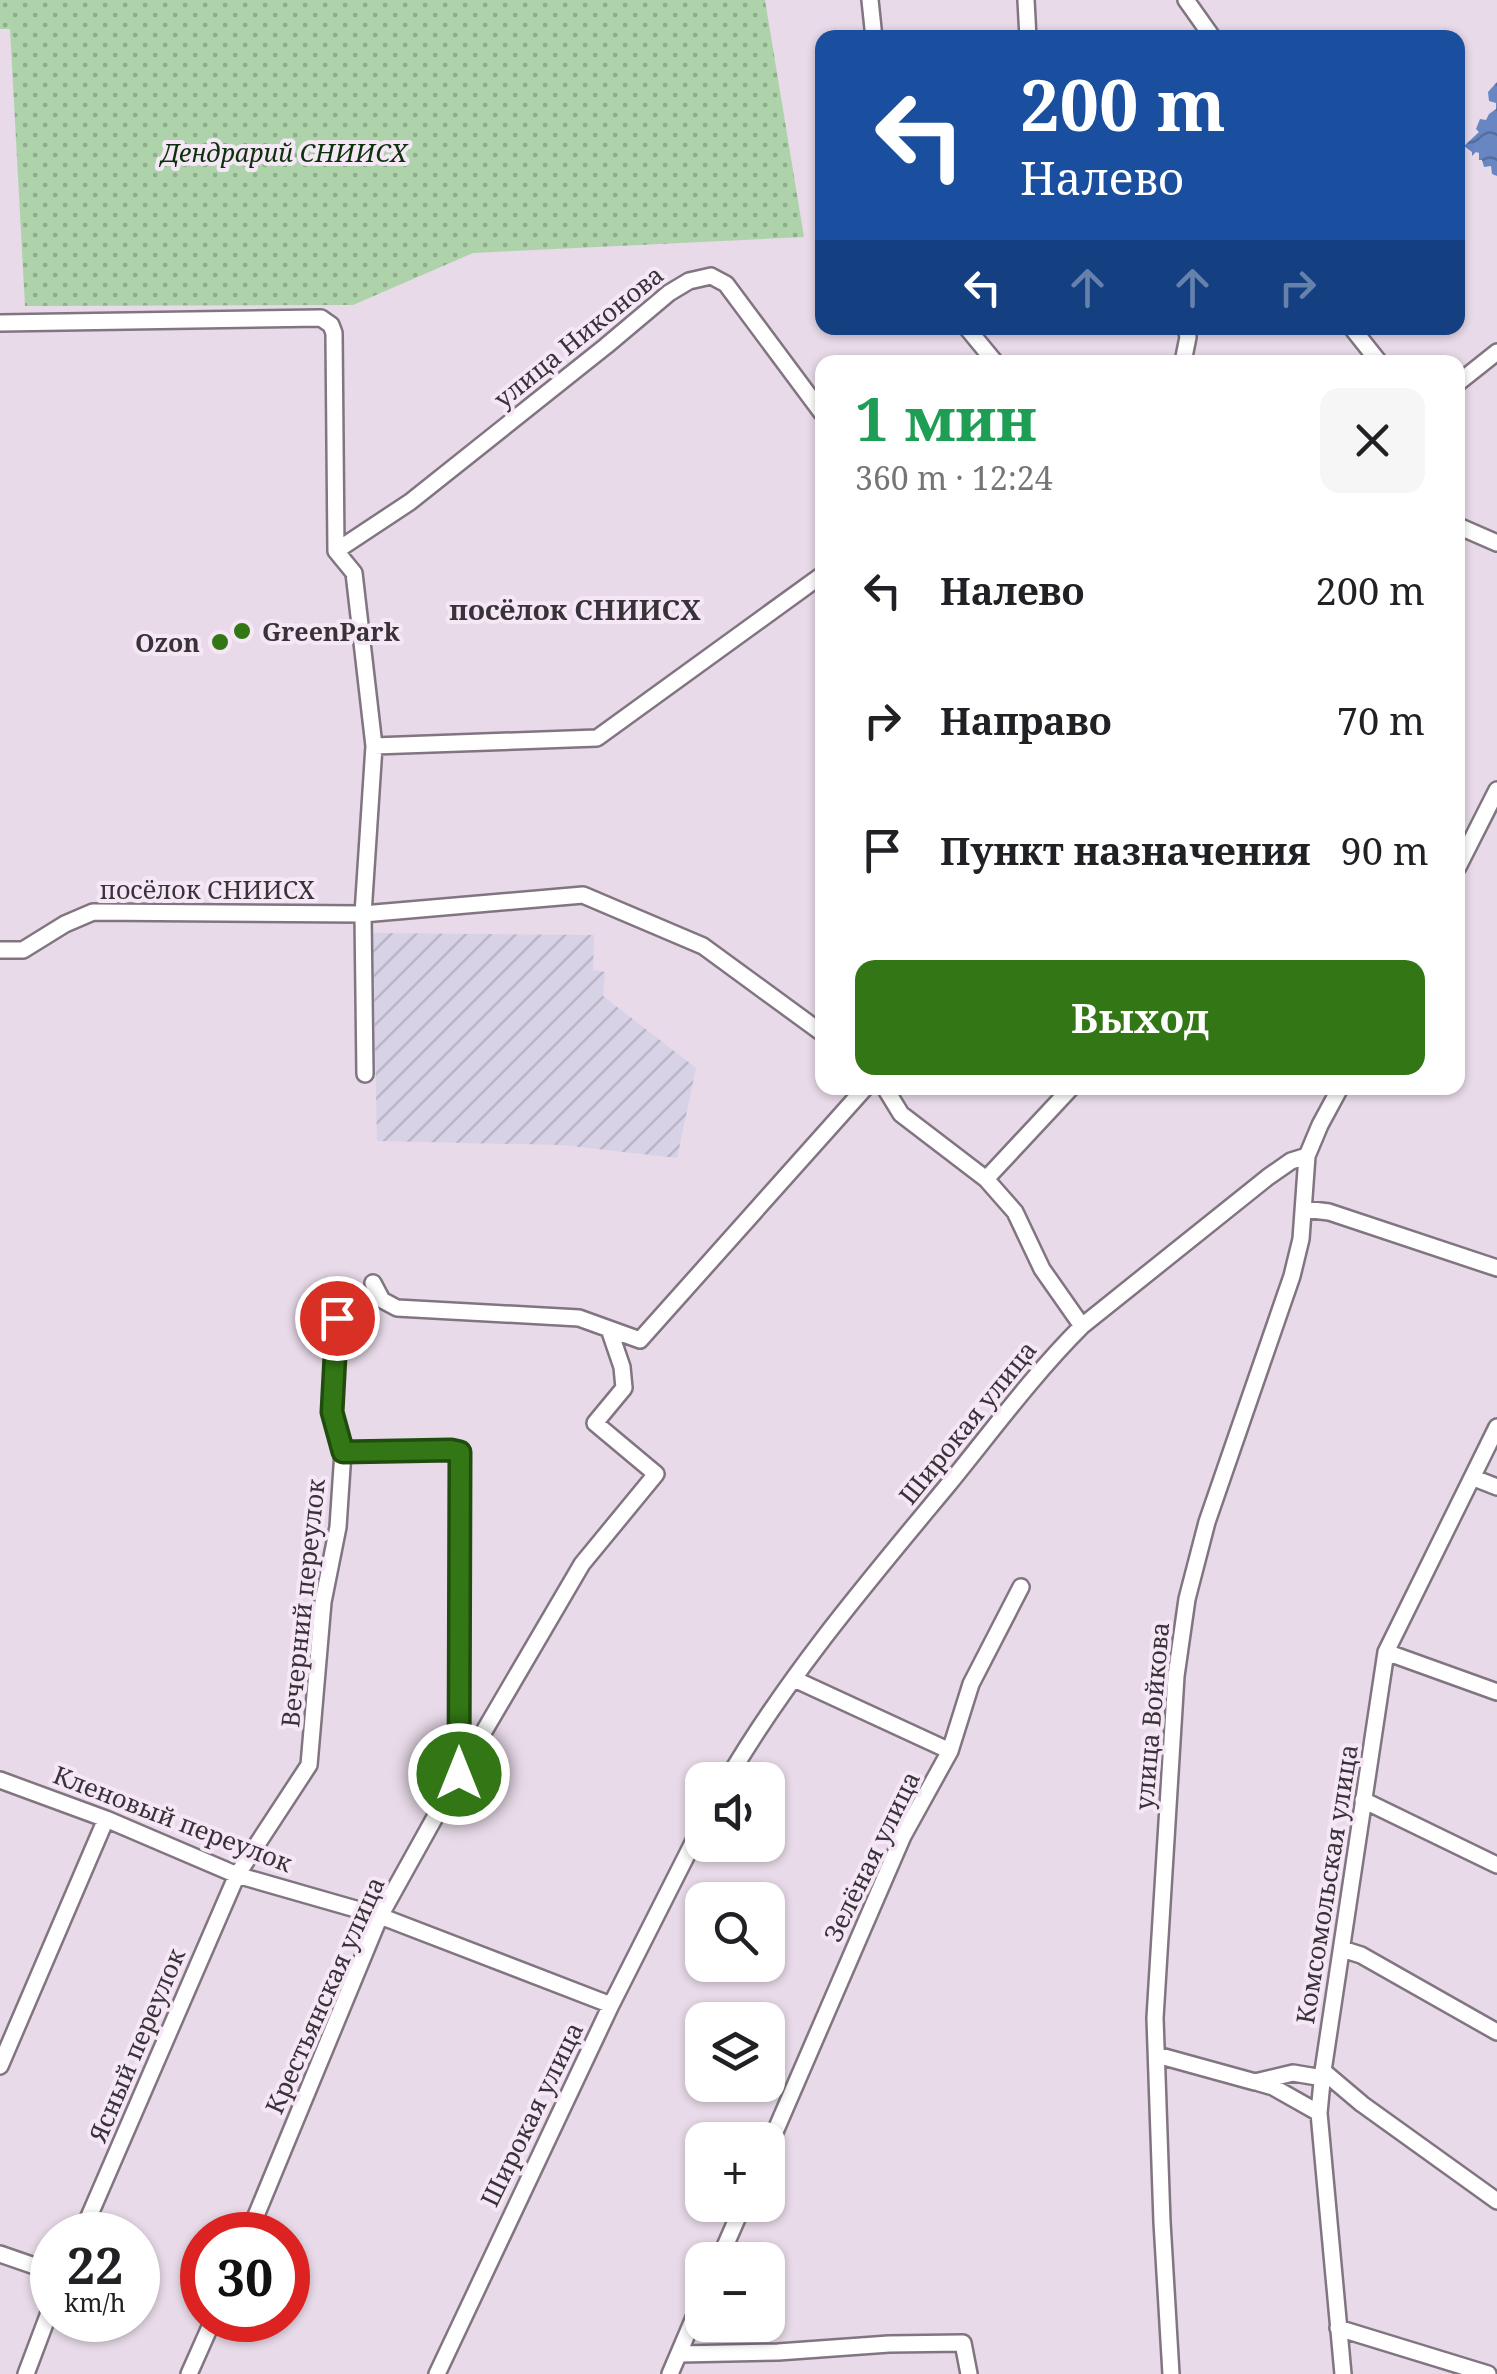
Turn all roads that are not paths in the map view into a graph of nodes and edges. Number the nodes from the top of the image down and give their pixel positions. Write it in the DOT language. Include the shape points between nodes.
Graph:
graph roads {
  1 [pos="870,0"];
  2 [pos="1026,0"];
  3 [pos="1186,0"];
  4 [pos="873,30"];
  5 [pos="1028,30"];
  6 [pos="1207,30"];
  7 [pos="0,323"];
  8 [pos="974,335"];
  9 [pos="1358,335"];
  10 [pos="1497,352"];
  11 [pos="989,355"];
  12 [pos="1374,355"];
  13 [pos="1465,377"];
  14 [pos="815,404"];
  15 [pos="1465,529"];
  16 [pos="1497,543"];
  17 [pos="336,551"];
  18 [pos="815,580"];
  19 [pos="374,746"];
  20 [pos="1497,790"];
  21 [pos="1465,853"];
  22 [pos="363,914"];
  23 [pos="0,950"];
  24 [pos="815,1028"];
  25 [pos="365,1074"];
  26 [pos="859,1095"];
  27 [pos="889,1095"];
  28 [pos="1064,1095"];
  29 [pos="1336,1095"];
  30 [pos="1307,1156"];
  31 [pos="986,1179"];
  32 [pos="1304,1210"];
  33 [pos="1497,1268"];
  34 [pos="373,1283"];
  35 [pos="337,1318"];
  36 [pos="1082,1326"];
  37 [pos="609,1329"];
  38 [pos="640,1340"];
  39 [pos="622,1366"];
  40 [pos="1497,1428"];
  41 [pos="343,1452"];
  42 [pos="1474,1478"];
  43 [pos="1497,1487"];
  44 [pos="1021,1586"];
  45 [pos="1386,1652"];
  46 [pos="794,1678"];
  47 [pos="1497,1692"];
  48 [pos="950,1752"];
  49 [pos="738,1762"];
  50 [pos="459,1774"];
  51 [pos="0,1780"];
  52 [pos="1364,1800"];
  53 [pos="106,1820"];
  54 [pos="685,1858"];
  55 [pos="1497,1866"];
  56 [pos="237,1874"];
  57 [pos="380,1916"];
  58 [pos="1342,1949"];
  59 [pos="611,2004"];
  60 [pos="1497,2032"];
  61 [pos="1157,2056"];
  62 [pos="0,2066"];
  63 [pos="1323,2074"];
  64 [pos="1255,2082"];
  65 [pos="1349,2094"];
  66 [pos="1320,2109"];
  67 [pos="779,2122"];
  68 [pos="1497,2202"];
  69 [pos="92,2212"];
  70 [pos="258,2212"];
  71 [pos="0,2254"];
  72 [pos="30,2264"];
  73 [pos="1338,2328"];
  74 [pos="38,2342"];
  75 [pos="203,2342"];
  76 [pos="685,2342"];
  77 [pos="680,2354"];
  78 [pos="969,2368"];
  79 [pos="26,2374"];
  80 [pos="189,2374"];
  81 [pos="436,2374"];
  82 [pos="670,2374"];
  83 [pos="1171,2374"];
  84 [pos="1342,2374"];
  85 [pos="1488,2374"];
  1 -- 4 [label="street"];
  2 -- 5 [label="street"];
  3 -- 6 [label="street"];
  7 -- 17 [label="street" via="320,318 331,325"];
  8 -- 11 [label="street"];
  9 -- 12 [label="street"];
  10 -- 13 [label="street"];
  14 -- 17 [label="street, улица Никонова" via="726,284 711,276 689,280 410,502"];
  15 -- 16 [label="street"];
  17 -- 19 [label="street" via="354,574"];
  18 -- 19 [label="street" via="597,738"];
  19 -- 22 [label="street"];
  20 -- 21 [label="street"];
  22 -- 23 [label="street, посёлок СНИИСХ" via="93,912 23,950"];
  22 -- 24 [label="street, посёлок СНИИСХ" via="583,895 703,946"];
  22 -- 25 [label="street"];
  26 -- 38 [label="street"];
  27 -- 31 [label="street" via="901,1114"];
  28 -- 31 [label="street"];
  29 -- 30 [label="street, улица Войкова"];
  30 -- 32 [label="street, улица Войкова"];
  30 -- 36 [label="street, Широкая улица" via="1268,1176"];
  31 -- 36 [label="street" via="1015,1212 1042,1269"];
  32 -- 33 [label="street" via="1329,1212"];
  32 -- 61 [label="street, улица Войкова" via="1292,1276 1187,1599 1166,1817"];
  34 -- 37 [label="street" via="396,1308 579,1318"];
  35 -- 41 [label="street, Вечерний переулок" via="332,1412"];
  36 -- 46 [label="street, Широкая улица"];
  37 -- 38 [label="street"];
  37 -- 39 [label="street"];
  38 -- 39 [label="street"];
  39 -- 50 [label="street, Крестьянская улица" via="624,1388 596,1423 656,1474 582,1564"];
  40 -- 42 [label="street, Комсомольская улица"];
  41 -- 50 [label="street" via="460,1452"];
  41 -- 56 [label="street, Вечерний переулок" via="309,1765"];
  42 -- 43 [label="street"];
  42 -- 45 [label="street, Комсомольская улица"];
  44 -- 48 [label="street, Зелёная улица" via="971,1684"];
  45 -- 47 [label="street"];
  45 -- 52 [label="street, Комсомольская улица"];
  46 -- 48 [label="street"];
  46 -- 49 [label="street, Широкая улица"];
  48 -- 67 [label="street, Зелёная улица" via="903,1836"];
  50 -- 57 [label="street, Крестьянская улица"];
  51 -- 53 [label="street, Кленовый переулок"];
  52 -- 55 [label="street"];
  52 -- 58 [label="street, Комсомольская улица"];
  53 -- 56 [label="street, Кленовый переулок"];
  53 -- 62 [label="street"];
  54 -- 59 [label="street, Широкая улица"];
  56 -- 57 [label="street, Кленовый переулок"];
  56 -- 69 [label="street, Ясный переулок"];
  57 -- 59 [label="street, Кленовый переулок"];
  57 -- 70 [label="street, Крестьянская улица"];
  58 -- 60 [label="street"];
  58 -- 63 [label="street, Комсомольская улица"];
  59 -- 81 [label="street, Широкая улица"];
  61 -- 64 [label="street"];
  61 -- 83 [label="street, улица Войкова"];
  63 -- 64 [label="street"];
  63 -- 65 [label="street"];
  63 -- 66 [label="street, Комсомольская улица"];
  64 -- 66 [label="street"];
  65 -- 66 [label="street" via="1330,2096"];
  65 -- 68 [label="street"];
  66 -- 73 [label="street, Комсомольская улица"];
  71 -- 72 [label="street"];
  73 -- 84 [label="street, Комсомольская улица"];
  73 -- 85 [label="street"];
  74 -- 79 [label="street"];
  75 -- 80 [label="street"];
  76 -- 77 [label="street"];
  77 -- 78 [label="street" via="963,2343"];
  77 -- 82 [label="street"];
}
